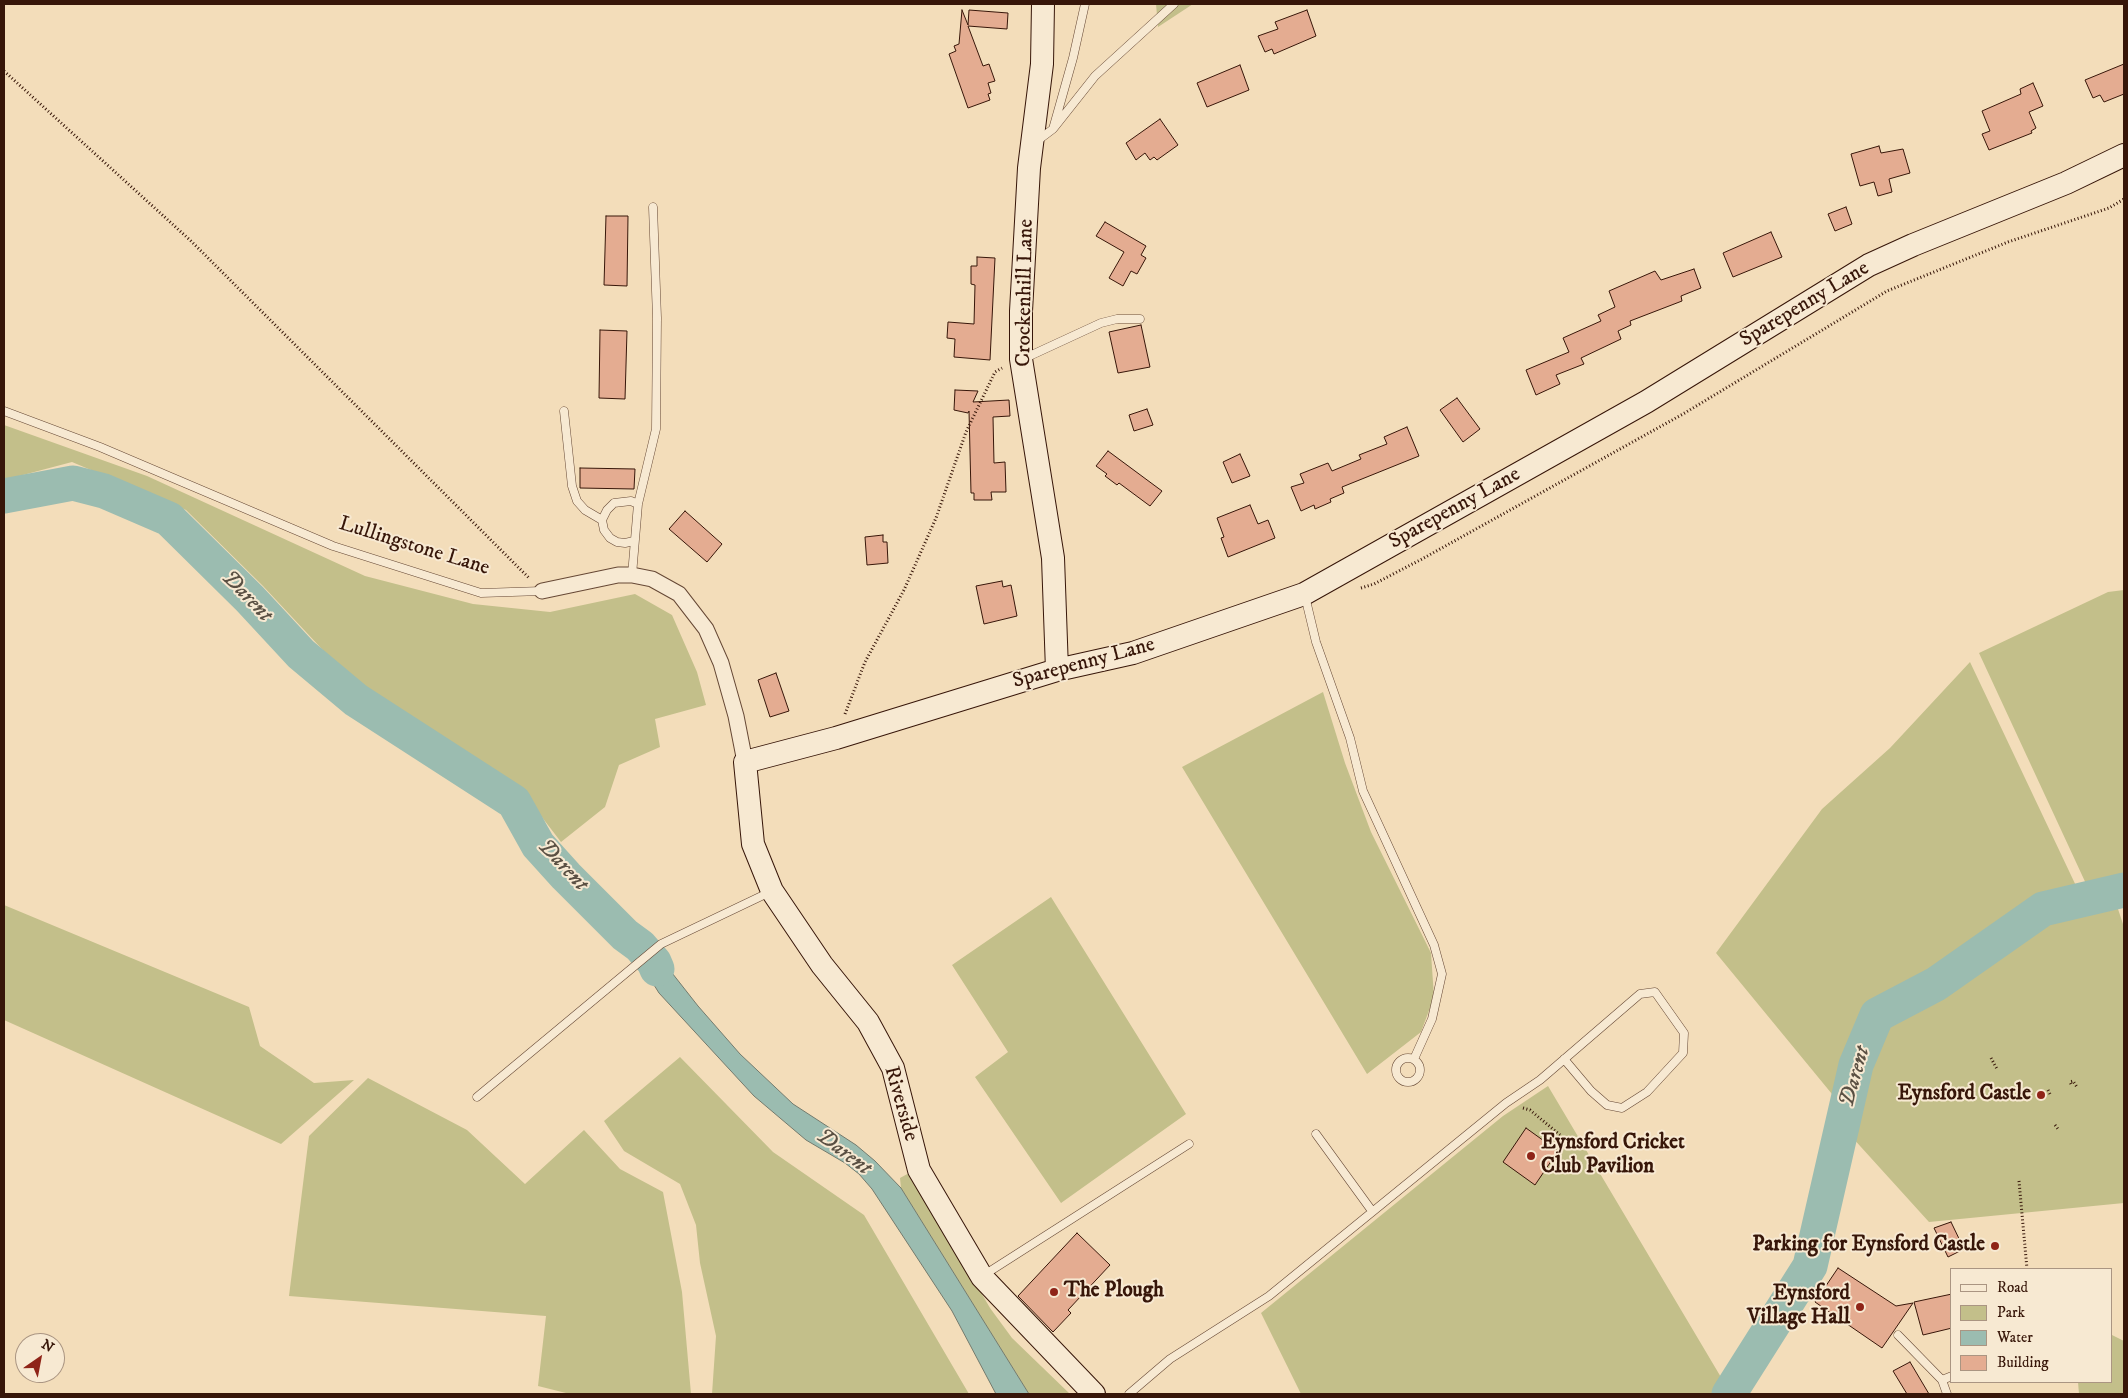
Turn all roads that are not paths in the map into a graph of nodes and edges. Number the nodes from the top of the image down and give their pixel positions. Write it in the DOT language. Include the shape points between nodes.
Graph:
graph roads {
  1 [pos="1043,4"];
  2 [pos="1085,4"];
  3 [pos="1174,4"];
  4 [pos="1052,128"];
  5 [pos="1032,146"];
  6 [pos="2124,155"];
  7 [pos="654,207"];
  8 [pos="1140,319"];
  9 [pos="1021,361"];
  10 [pos="564,411"];
  11 [pos="4,412"];
  12 [pos="638,504"];
  13 [pos="602,520"];
  14 [pos="634,541"];
  15 [pos="632,575"];
  16 [pos="542,591"];
  17 [pos="1304,594"];
  18 [pos="1058,670"];
  19 [pos="745,762"];
  20 [pos="772,891"];
  21 [pos="1564,1059"];
  22 [pos="1414,1060"];
  23 [pos="477,1097"];
  24 [pos="1316,1134"];
  25 [pos="1189,1144"];
  26 [pos="1372,1211"];
  27 [pos="982,1277"];
  28 [pos="1898,1335"];
  29 [pos="1950,1377"];
  30 [pos="1942,1380"];
  31 [pos="1094,1394"];
  32 [pos="1129,1394"];
  33 [pos="1947,1394"];
  1 -- 5 [label="street, Crockenhill Lane" via="1042,64"];
  2 -- 4 [label="lane"];
  3 -- 4 [label="lane" via="1095,76"];
  4 -- 5 [label="lane"];
  5 -- 9 [label="street, Crockenhill Lane" via="1021,311"];
  6 -- 17 [label="street, Sparepenny Lane" via="2066,183 1869,265 1646,402"];
  7 -- 12 [label="lane" via="656,429"];
  8 -- 9 [label="lane" via="1101,323"];
  9 -- 18 [label="street, Crockenhill Lane" via="1053,558"];
  10 -- 13 [label="lane" via="572,486 577,501"];
  11 -- 16 [label="lane, Lullingstone Lane" via="100,447 333,546 481,593"];
  12 -- 13 [label="lane" via="631,501 614,503"];
  12 -- 14 [label="lane"];
  13 -- 14 [label="lane" via="610,538 617,542"];
  14 -- 15 [label="lane"];
  15 -- 16 [label="street, Lullingstone Lane"];
  15 -- 19 [label="street, Lullingstone Lane" via="652,580 679,594 706,629 721,663"];
  17 -- 18 [label="street, Sparepenny Lane" via="1133,653"];
  17 -- 22 [label="lane" via="1316,642 1350,738 1363,791 1434,945 1442,974 1432,1019"];
  18 -- 19 [label="street, Sparepenny Lane" via="836,738"];
  19 -- 20 [label="street, Riverside" via="753,844"];
  20 -- 23 [label="lane" via="661,944"];
  20 -- 27 [label="street, Riverside" via="822,965 868,1022 893,1068 919,1170"];
  21 -- 21 [label="lane" via="1607,1105 1622,1108 1647,1092 1684,1054 1684,1033 1655,992 1640,994"];
  21 -- 26 [label="lane"];
  24 -- 26 [label="lane"];
  25 -- 27 [label="lane"];
  26 -- 32 [label="lane" via="1269,1296 1170,1359"];
  27 -- 31 [label="street, Riverside"];
  28 -- 30 [label="lane"];
  29 -- 30 [label="lane"];
  30 -- 33 [label="lane"];
}
